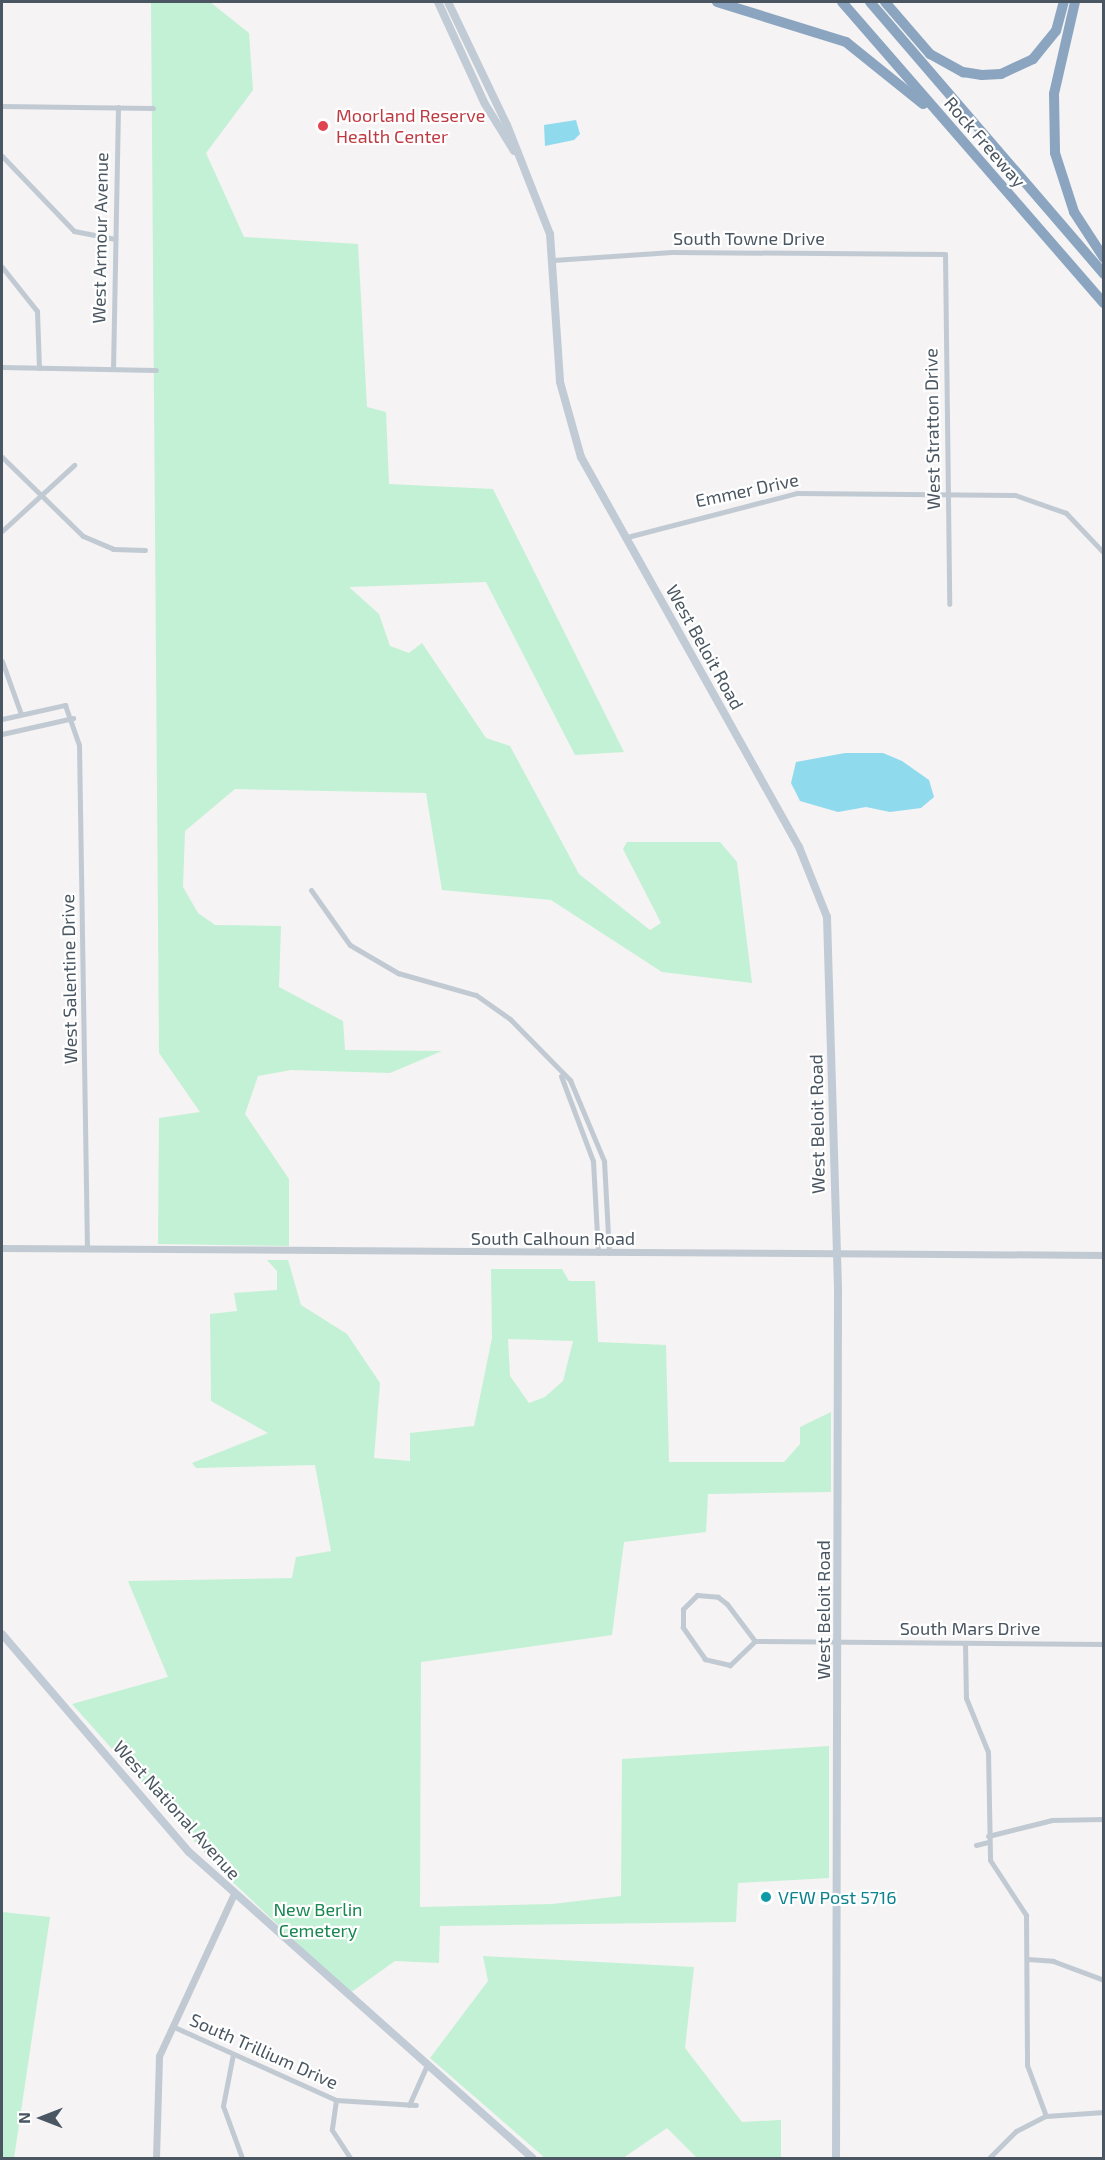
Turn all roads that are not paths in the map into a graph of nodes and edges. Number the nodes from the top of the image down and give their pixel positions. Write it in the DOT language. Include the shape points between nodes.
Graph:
graph roads {
  1 [pos="438,2"];
  2 [pos="717,2"];
  3 [pos="842,2"];
  4 [pos="870,2"];
  5 [pos="885,2"];
  6 [pos="1064,2"];
  7 [pos="1075,2"];
  8 [pos="449,3"];
  9 [pos="2,106"];
  10 [pos="118,108"];
  11 [pos="153,108"];
  12 [pos="2,156"];
  13 [pos="979,159"];
  14 [pos="521,162"];
  15 [pos="115,239"];
  16 [pos="945,254"];
  17 [pos="1104,258"];
  18 [pos="553,260"];
  19 [pos="2,267"];
  20 [pos="1104,274"];
  21 [pos="1104,303"];
  22 [pos="2,367"];
  23 [pos="39,368"];
  24 [pos="113,369"];
  25 [pos="156,370"];
  26 [pos="2,457"];
  27 [pos="74,465"];
  28 [pos="948,494"];
  29 [pos="42,495"];
  30 [pos="2,531"];
  31 [pos="627,537"];
  32 [pos="145,550"];
  33 [pos="1104,553"];
  34 [pos="949,604"];
  35 [pos="2,662"];
  36 [pos="21,714"];
  37 [pos="73,717"];
  38 [pos="2,719"];
  39 [pos="2,735"];
  40 [pos="311,890"];
  41 [pos="561,1076"];
  42 [pos="589,1115"];
  43 [pos="579,1119"];
  44 [pos="604,1161"];
  45 [pos="594,1163"];
  46 [pos="2,1248"];
  47 [pos="87,1249"];
  48 [pos="598,1253"];
  49 [pos="609,1253"];
  50 [pos="836,1254"];
  51 [pos="1104,1255"];
  52 [pos="2,1634"];
  53 [pos="755,1641"];
  54 [pos="837,1642"];
  55 [pos="965,1643"];
  56 [pos="1104,1644"];
  57 [pos="1104,1819"];
  58 [pos="988,1839"];
  59 [pos="976,1845"];
  60 [pos="234,1894"];
  61 [pos="1027,1959"];
  62 [pos="1104,1980"];
  63 [pos="172,2026"];
  64 [pos="233,2054"];
  65 [pos="427,2065"];
  66 [pos="336,2100"];
  67 [pos="409,2105"];
  68 [pos="416,2105"];
  69 [pos="1104,2112"];
  70 [pos="1046,2116"];
  71 [pos="156,2158"];
  72 [pos="242,2158"];
  73 [pos="350,2158"];
  74 [pos="532,2158"];
  75 [pos="836,2158"];
  76 [pos="989,2158"];
  1 -- 14 [label="main road, West Beloit Road" via="484,104"];
  2 -- 13 [label="highway" via="846,42 901,83"];
  3 -- 13 [label="highway, Rock Freeway"];
  4 -- 20 [label="highway, Rock Freeway"];
  5 -- 6 [label="highway" via="930,54 963,72 982,75 1001,74 1033,59 1056,32"];
  7 -- 17 [label="highway" via="1053,93 1055,153 1074,212"];
  8 -- 14 [label="main road, West Beloit Road"];
  9 -- 10 [label="street"];
  10 -- 11 [label="street"];
  10 -- 15 [label="street, West Armour Avenue"];
  12 -- 15 [label="street" via="67,225 90,237"];
  13 -- 21 [label="highway, Rock Freeway"];
  14 -- 18 [label="main road, West Beloit Road" via="545,218"];
  15 -- 24 [label="street, West Armour Avenue"];
  16 -- 18 [label="street, South Towne Drive" via="672,252"];
  16 -- 28 [label="street, West Stratton Drive"];
  18 -- 31 [label="main road, West Beloit Road" via="564,408 581,457"];
  19 -- 23 [label="street" via="37,311"];
  22 -- 23 [label="street"];
  23 -- 24 [label="street"];
  24 -- 25 [label="street"];
  26 -- 29 [label="street"];
  27 -- 29 [label="street"];
  28 -- 31 [label="street, Emmer Drive" via="784,495"];
  28 -- 33 [label="street, Emmer Drive" via="1015,495 1048,503 1073,519"];
  28 -- 34 [label="street, West Stratton Drive"];
  29 -- 30 [label="street"];
  29 -- 32 [label="street" via="93,542"];
  31 -- 50 [label="main road, West Beloit Road" via="799,847 823,900 830,944"];
  35 -- 36 [label="street"];
  36 -- 37 [label="street, West Salentine Drive" via="62,704"];
  36 -- 38 [label="street"];
  37 -- 39 [label="street"];
  37 -- 47 [label="street, West Salentine Drive" via="81,762"];
  40 -- 41 [label="street" via="350,945 398,973 476,995 510,1019"];
  41 -- 42 [label="street" via="570,1080"];
  41 -- 43 [label="street"];
  42 -- 43 [label="street"];
  42 -- 44 [label="street"];
  43 -- 45 [label="street"];
  44 -- 45 [label="street"];
  44 -- 49 [label="street"];
  45 -- 48 [label="street"];
  46 -- 47 [label="street, South Calhoun Road"];
  47 -- 48 [label="street, South Calhoun Road"];
  48 -- 49 [label="street, South Calhoun Road"];
  49 -- 50 [label="street, South Calhoun Road"];
  50 -- 51 [label="street, South Calhoun Road"];
  50 -- 54 [label="main road, West Beloit Road"];
  52 -- 60 [label="main road, West National Avenue" via="184,1846"];
  53 -- 53 [label="street" via="730,1665 712,1664 683,1627 683,1609 697,1595 718,1597"];
  53 -- 54 [label="street, South Mars Drive"];
  54 -- 55 [label="street, South Mars Drive"];
  54 -- 75 [label="main road, West Beloit Road"];
  55 -- 56 [label="street, South Mars Drive"];
  55 -- 58 [label="street" via="966,1698 988,1752"];
  57 -- 58 [label="street" via="1052,1820"];
  58 -- 59 [label="street"];
  58 -- 61 [label="street" via="993,1866 1024,1906"];
  60 -- 63 [label="street"];
  60 -- 65 [label="main road, West National Avenue"];
  61 -- 62 [label="street" via="1053,1961"];
  61 -- 70 [label="street" via="1027,2065"];
  63 -- 64 [label="street, South Trillium Drive"];
  63 -- 71 [label="street" via="157,2069"];
  64 -- 66 [label="street, South Trillium Drive"];
  64 -- 72 [label="street" via="223,2106"];
  65 -- 67 [label="street"];
  65 -- 74 [label="main road, West National Avenue"];
  66 -- 67 [label="street, South Trillium Drive"];
  66 -- 73 [label="street" via="332,2130"];
  67 -- 68 [label="street, South Trillium Drive"];
  69 -- 70 [label="street"];
  70 -- 76 [label="street" via="1016,2132"];
}
